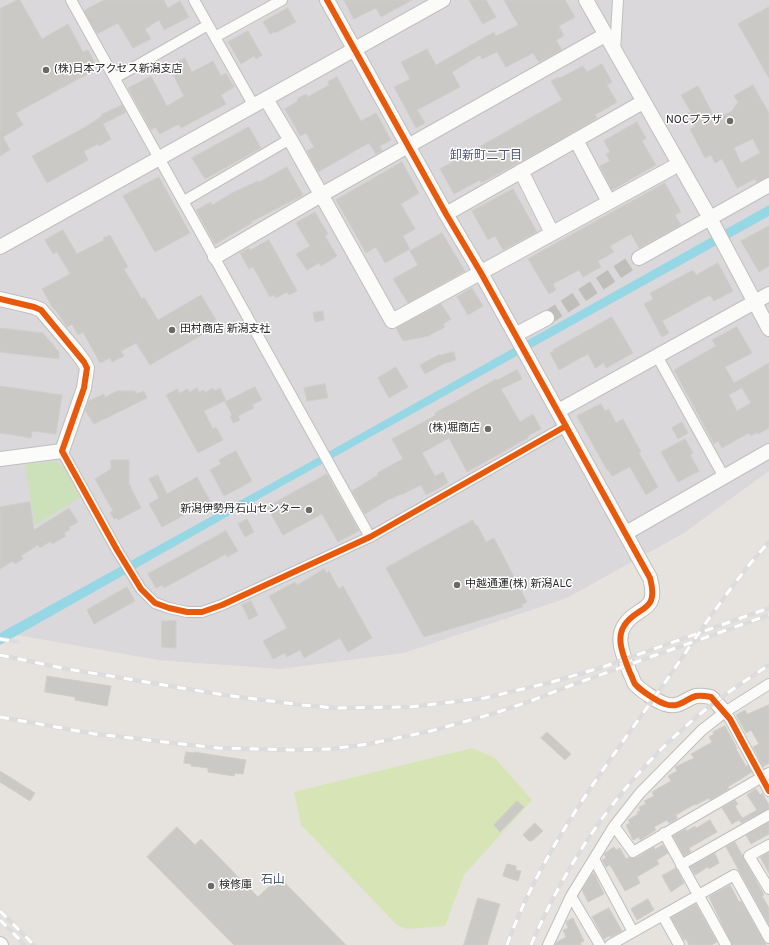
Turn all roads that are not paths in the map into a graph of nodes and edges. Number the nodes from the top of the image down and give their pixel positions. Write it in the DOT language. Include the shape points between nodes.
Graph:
graph roads {
  1 [pos="71,0"];
  2 [pos="194,0"];
  3 [pos="282,0"];
  4 [pos="327,0"];
  5 [pos="443,0"];
  6 [pos="586,0"];
  7 [pos="618,0"];
  8 [pos="208,25"];
  9 [pos="605,35"];
  10 [pos="215,37"];
  11 [pos="354,50"];
  12 [pos="615,53"];
  13 [pos="115,78"];
  14 [pos="643,102"];
  15 [pos="260,103"];
  16 [pos="290,139"];
  17 [pos="576,140"];
  18 [pos="409,146"];
  19 [pos="160,158"];
  20 [pos="679,164"];
  21 [pos="521,171"];
  22 [pos="769,185"];
  23 [pos="321,195"];
  24 [pos="184,201"];
  25 [pos="609,202"];
  26 [pos="446,214"];
  27 [pos="710,218"];
  28 [pos="552,233"];
  29 [pos="0,247"];
  30 [pos="215,257"];
  31 [pos="639,258"];
  32 [pos="481,273"];
  33 [pos="769,294"];
  34 [pos="0,299"];
  35 [pos="754,302"];
  36 [pos="547,318"];
  37 [pos="769,329"];
  38 [pos="515,334"];
  39 [pos="657,356"];
  40 [pos="558,411"];
  41 [pos="566,426"];
  42 [pos="62,451"];
  43 [pos="769,451"];
  44 [pos="0,459"];
  45 [pos="724,477"];
  46 [pos="626,533"];
  47 [pos="370,537"];
  48 [pos="769,684"];
  49 [pos="725,712"];
  50 [pos="765,775"];
  51 [pos="769,790"];
  52 [pos="769,815"];
  53 [pos="614,826"];
  54 [pos="664,833"];
  55 [pos="769,845"];
  56 [pos="594,859"];
  57 [pos="681,865"];
  58 [pos="769,889"];
  59 [pos="698,895"];
  60 [pos="571,896"];
  61 [pos="662,916"];
  62 [pos="633,932"];
  63 [pos="769,937"];
  64 [pos="548,945"];
  65 [pos="600,945"];
  66 [pos="610,945"];
  67 [pos="679,945"];
  68 [pos="726,945"];
  1 -- 13 [label="street"];
  2 -- 8 [label="street"];
  3 -- 10 [label="street"];
  4 -- 11 [label="street"];
  5 -- 11 [label="street"];
  6 -- 9 [label="street"];
  7 -- 12 [label="street"];
  8 -- 10 [label="street"];
  8 -- 13 [label="street"];
  9 -- 12 [label="street"];
  9 -- 18 [label="street"];
  10 -- 15 [label="street"];
  11 -- 15 [label="street"];
  11 -- 18 [label="street"];
  12 -- 14 [label="street"];
  13 -- 19 [label="street"];
  14 -- 17 [label="street"];
  14 -- 20 [label="street"];
  15 -- 16 [label="street"];
  15 -- 19 [label="street"];
  16 -- 23 [label="street"];
  16 -- 24 [label="street"];
  17 -- 21 [label="street"];
  17 -- 25 [label="street"];
  18 -- 23 [label="street"];
  18 -- 26 [label="street"];
  19 -- 24 [label="street"];
  19 -- 29 [label="street"];
  20 -- 25 [label="street"];
  20 -- 27 [label="street"];
  21 -- 26 [label="street"];
  21 -- 28 [label="street"];
  22 -- 27 [label="street"];
  23 -- 30 [label="street"];
  23 -- 32 [label="street" via="392,321"];
  24 -- 30 [label="street"];
  25 -- 28 [label="street"];
  26 -- 32 [label="street"];
  27 -- 31 [label="street"];
  27 -- 35 [label="street"];
  28 -- 32 [label="street"];
  30 -- 47 [label="street"];
  32 -- 38 [label="street"];
  33 -- 35 [label="street"];
  34 -- 42 [label="street" via="41,310 87,368 84,388"];
  35 -- 37 [label="street"];
  35 -- 39 [label="street"];
  36 -- 38 [label="street"];
  38 -- 40 [label="street"];
  39 -- 40 [label="street"];
  39 -- 45 [label="street"];
  40 -- 41 [label="street"];
  41 -- 46 [label="street"];
  41 -- 47 [label="street"];
  42 -- 44 [label="street"];
  42 -- 47 [label="street" via="141,589 155,602 169,608 202,612 222,605"];
  43 -- 45 [label="street"];
  45 -- 46 [label="street"];
  46 -- 49 [label="street" via="653,587 653,595 648,606 628,620 621,632 621,646 635,684 669,705 679,705 698,695 712,697"];
  48 -- 49 [label="street"];
  49 -- 50 [label="street"];
  49 -- 53 [label="street" via="702,730 640,793"];
  50 -- 51 [label="street"];
  50 -- 54 [label="street"];
  52 -- 57 [label="street"];
  53 -- 54 [label="street" via="633,852"];
  53 -- 56 [label="street"];
  54 -- 57 [label="street"];
  55 -- 58 [label="street" via="749,856"];
  56 -- 60 [label="street"];
  56 -- 62 [label="street"];
  57 -- 59 [label="street"];
  59 -- 61 [label="street"];
  59 -- 63 [label="street" via="734,875"];
  59 -- 68 [label="street"];
  60 -- 64 [label="street"];
  60 -- 65 [label="street"];
  61 -- 62 [label="street"];
  61 -- 67 [label="street"];
  62 -- 66 [label="street"];
}
